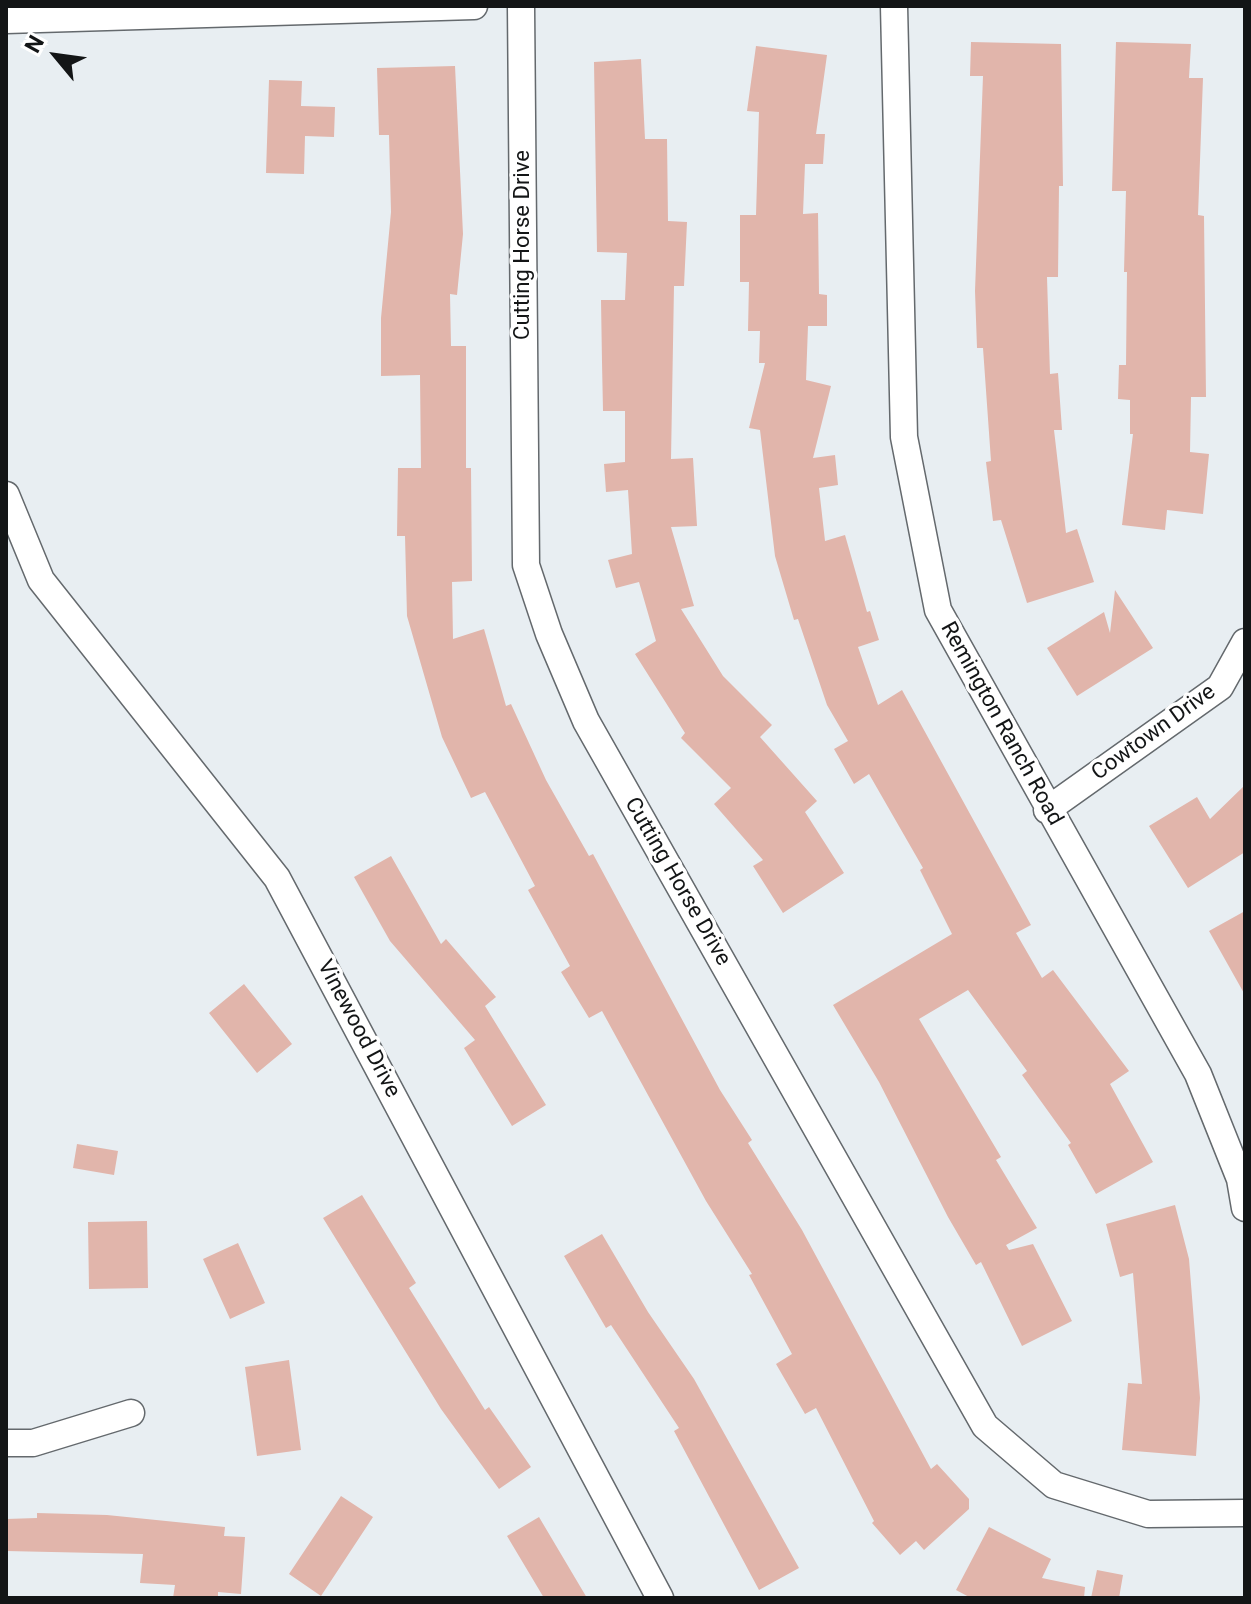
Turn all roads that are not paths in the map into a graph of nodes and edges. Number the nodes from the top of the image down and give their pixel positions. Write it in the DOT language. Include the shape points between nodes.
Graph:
graph roads {
  1 [pos="474,6"];
  2 [pos="521,6"];
  3 [pos="894,6"];
  4 [pos="6,20"];
  5 [pos="6,495"];
  6 [pos="1245,642"];
  7 [pos="1047,810"];
  8 [pos="1245,1208"];
  9 [pos="131,1413"];
  10 [pos="6,1443"];
  11 [pos="1245,1513"];
  12 [pos="660,1598"];
  1 -- 4 [label="street"];
  2 -- 11 [label="street, Cutting Horse Drive" via="526,565 586,721 985,1426 1054,1485 1148,1514"];
  3 -- 7 [label="street, Remington Ranch Road" via="904,437 938,610"];
  5 -- 12 [label="street, Vinewood Drive" via="41,580 277,878"];
  6 -- 7 [label="street, Cowtown Drive" via="1220,687"];
  7 -- 8 [label="street, Remington Ranch Road" via="1198,1074 1240,1179"];
  9 -- 10 [label="street" via="33,1443"];
}
